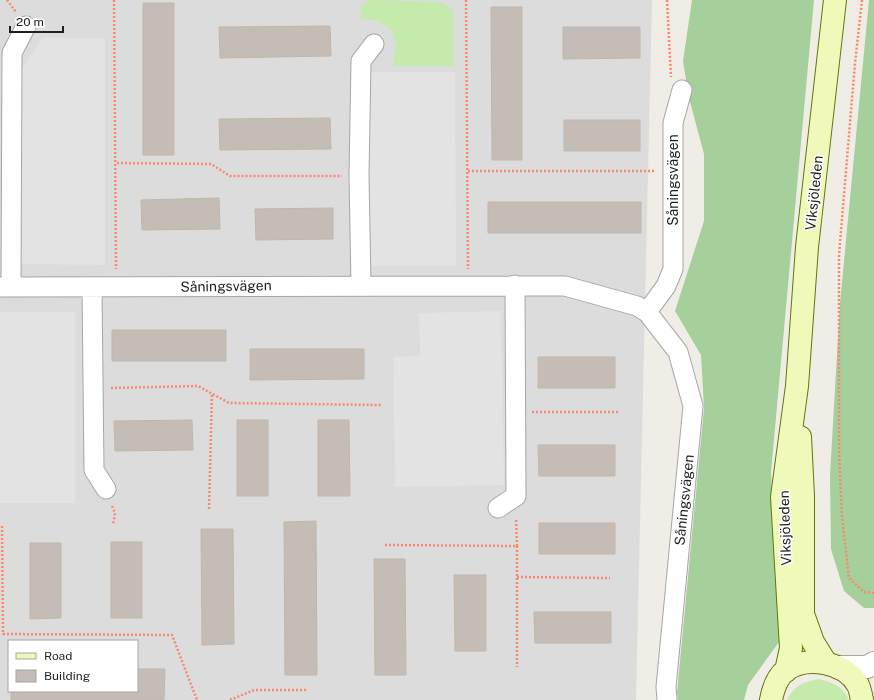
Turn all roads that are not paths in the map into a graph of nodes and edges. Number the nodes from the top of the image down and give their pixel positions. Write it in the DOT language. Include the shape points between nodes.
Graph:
graph roads {
  1 [pos="835,0"];
  2 [pos="26,26"];
  3 [pos="374,44"];
  4 [pos="682,90"];
  5 [pos="361,285"];
  6 [pos="515,285"];
  7 [pos="5,287"];
  8 [pos="92,288"];
  9 [pos="647,312"];
  10 [pos="797,386"];
  11 [pos="106,489"];
  12 [pos="498,508"];
  13 [pos="874,663"];
  14 [pos="832,665"];
  15 [pos="786,671"];
  16 [pos="667,700"];
  17 [pos="771,700"];
  18 [pos="862,700"];
  1 -- 10 [label="main road, Viksjöleden" via="808,247"];
  2 -- 7 [label="street, Såningsvägen" via="12,53"];
  3 -- 5 [label="street" via="361,61"];
  4 -- 9 [label="street, Såningsvägen" via="673,123 672,269 666,286"];
  5 -- 6 [label="street, Såningsvägen"];
  5 -- 8 [label="street, Såningsvägen"];
  6 -- 9 [label="street, Såningsvägen" via="565,286 637,306"];
  6 -- 12 [label="street" via="516,496"];
  7 -- 8 [label="street, Såningsvägen"];
  8 -- 11 [label="street" via="94,470"];
  9 -- 16 [label="street, Såningsvägen" via="678,352 693,406 666,687"];
  10 -- 14 [label="main road, Viksjöleden" via="803,496 803,614 812,642"];
  10 -- 15 [label="main road, Viksjöleden" via="782,497 791,648"];
  13 -- 14 [label="street" via="867,667"];
  14 -- 15 [label="main road" via="814,662 800,664"];
  14 -- 18 [label="main road, Viksjöleden" via="850,676 858,685"];
  15 -- 17 [label="main road" via="773,687"];
}
